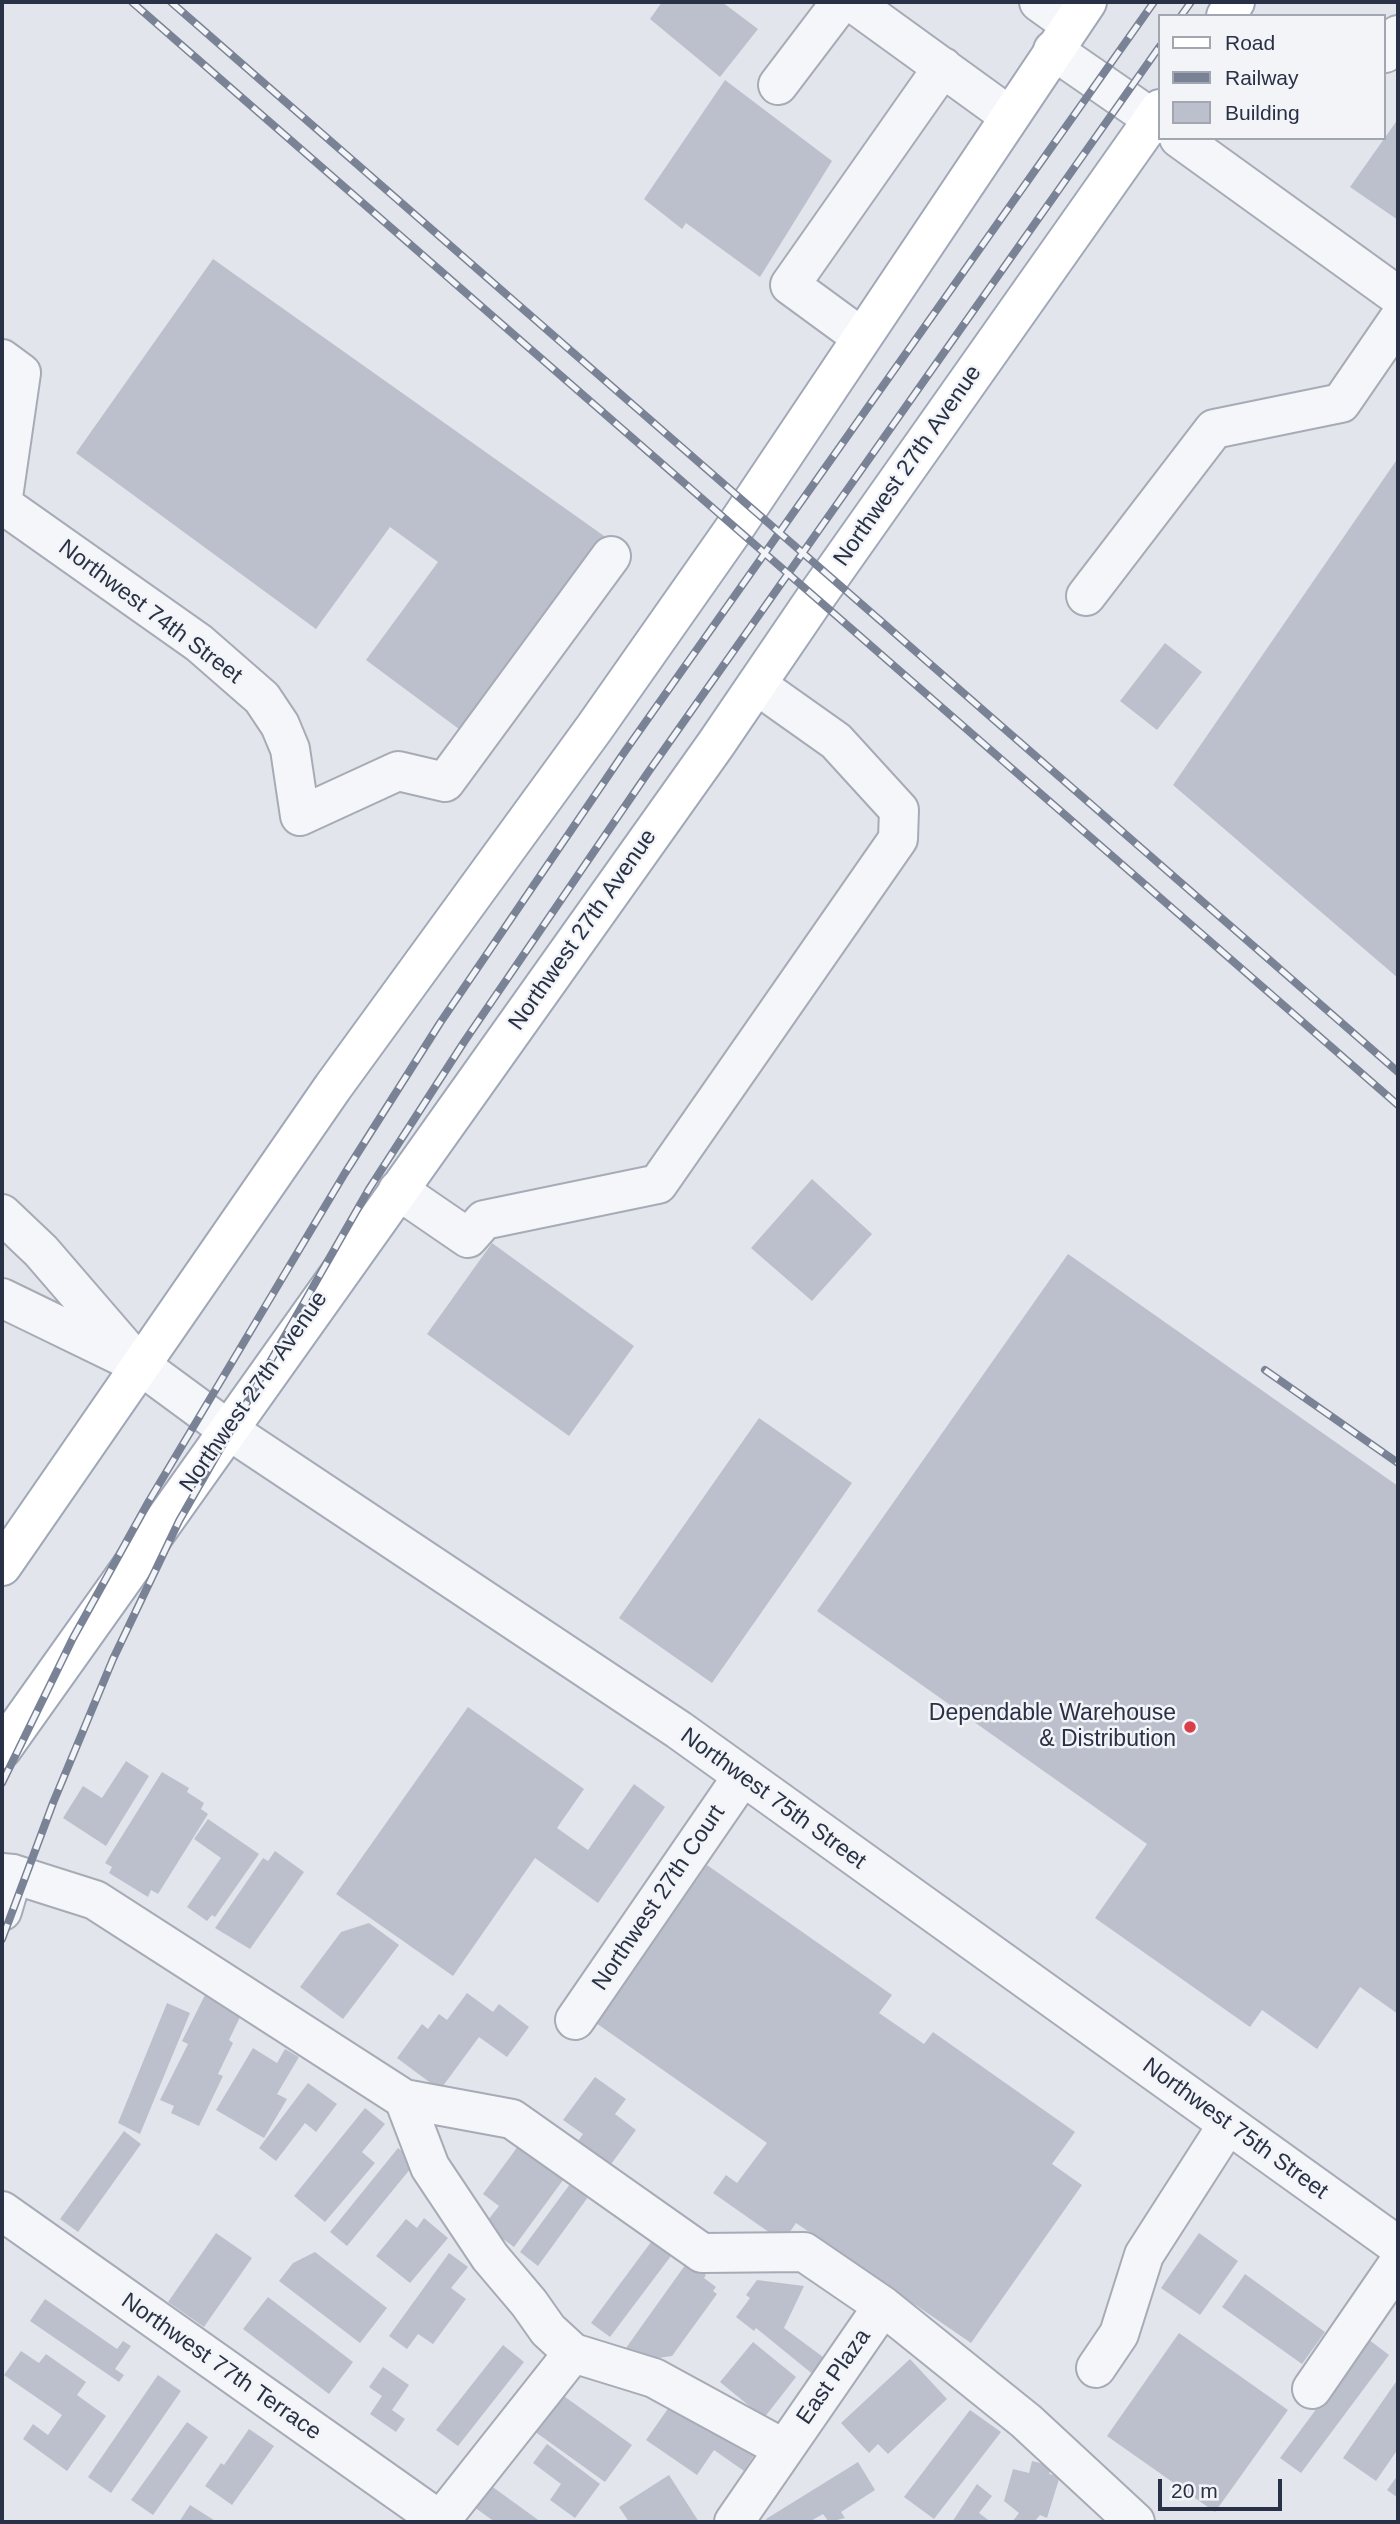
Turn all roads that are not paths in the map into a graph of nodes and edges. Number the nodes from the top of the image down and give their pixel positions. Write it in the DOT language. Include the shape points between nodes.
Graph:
graph roads {
  1 [pos="841,2"];
  2 [pos="852,2"];
  3 [pos="1039,2"];
  4 [pos="1070,25"];
  5 [pos="943,67"];
  6 [pos="778,85"];
  7 [pos="1008,115"];
  8 [pos="1158,118"];
  9 [pos="1158,130"];
  10 [pos="1186,140"];
  11 [pos="1398,296"];
  12 [pos="1398,320"];
  13 [pos="861,337"];
  14 [pos="2,359"];
  15 [pos="2,504"];
  16 [pos="611,556"];
  17 [pos="1086,596"];
  18 [pos="757,685"];
  19 [pos="398,1191"];
  20 [pos="2,1214"];
  21 [pos="2,1298"];
  22 [pos="140,1365"];
  23 [pos="227,1429"];
  24 [pos="2,1566"];
  25 [pos="2,1749"];
  26 [pos="742,1777"];
  27 [pos="8,1873"];
  28 [pos="2,1911"];
  29 [pos="575,2020"];
  30 [pos="404,2099"];
  31 [pos="1228,2124"];
  32 [pos="2,2211"];
  33 [pos="1398,2246"];
  34 [pos="1398,2264"];
  35 [pos="883,2306"];
  36 [pos="573,2353"];
  37 [pos="1096,2368"];
  38 [pos="1312,2389"];
  39 [pos="784,2449"];
  40 [pos="1112,2515"];
  41 [pos="441,2522"];
  42 [pos="734,2522"];
  1 -- 6 [label="street"];
  2 -- 5 [label="street"];
  3 -- 4 [label="street"];
  4 -- 7 [label="main road"];
  4 -- 8 [label="street"];
  5 -- 7 [label="street"];
  5 -- 13 [label="street" via="790,285"];
  7 -- 13 [label="main road"];
  9 -- 18 [label="main road, Northwest 27th Avenue" via="816,597"];
  10 -- 11 [label="street"];
  12 -- 17 [label="street" via="1341,403 1214,429"];
  13 -- 22 [label="main road" via="736,526 333,1087"];
  14 -- 15 [label="street" via="21,373"];
  15 -- 16 [label="street, Northwest 74th Street" via="199,643 262,698 290,749 300,817 398,771 445,782"];
  18 -- 19 [label="main road, Northwest 27th Avenue"];
  18 -- 19 [label="street" via="836,741 899,810 898,839 658,1184 484,1220 468,1238"];
  19 -- 23 [label="main road, Northwest 27th Avenue"];
  20 -- 22 [label="street, Northwest 75th Street" via="41,1251"];
  21 -- 22 [label="street, Northwest 75th Street"];
  22 -- 23 [label="street, Northwest 75th Street"];
  22 -- 24 [label="main road"];
  23 -- 25 [label="main road, Northwest 27th Avenue"];
  23 -- 26 [label="street, Northwest 75th Street" via="679,1730"];
  26 -- 29 [label="street, Northwest 27th Court"];
  26 -- 31 [label="street, Northwest 75th Street"];
  27 -- 28 [label="street"];
  27 -- 30 [label="street" via="95,1900"];
  30 -- 35 [label="street" via="512,2119 702,2253 804,2252"];
  30 -- 36 [label="street" via="430,2167 490,2257 548,2330"];
  31 -- 33 [label="street, Northwest 75th Street"];
  31 -- 37 [label="street" via="1144,2255 1119,2334"];
  32 -- 41 [label="street, Northwest 77th Terrace"];
  34 -- 38 [label="street"];
  35 -- 39 [label="street, East Plaza"];
  35 -- 40 [label="street" via="1026,2421"];
  36 -- 39 [label="street" via="654,2378"];
  36 -- 41 [label="street"];
  39 -- 42 [label="street, East Plaza"];
}
